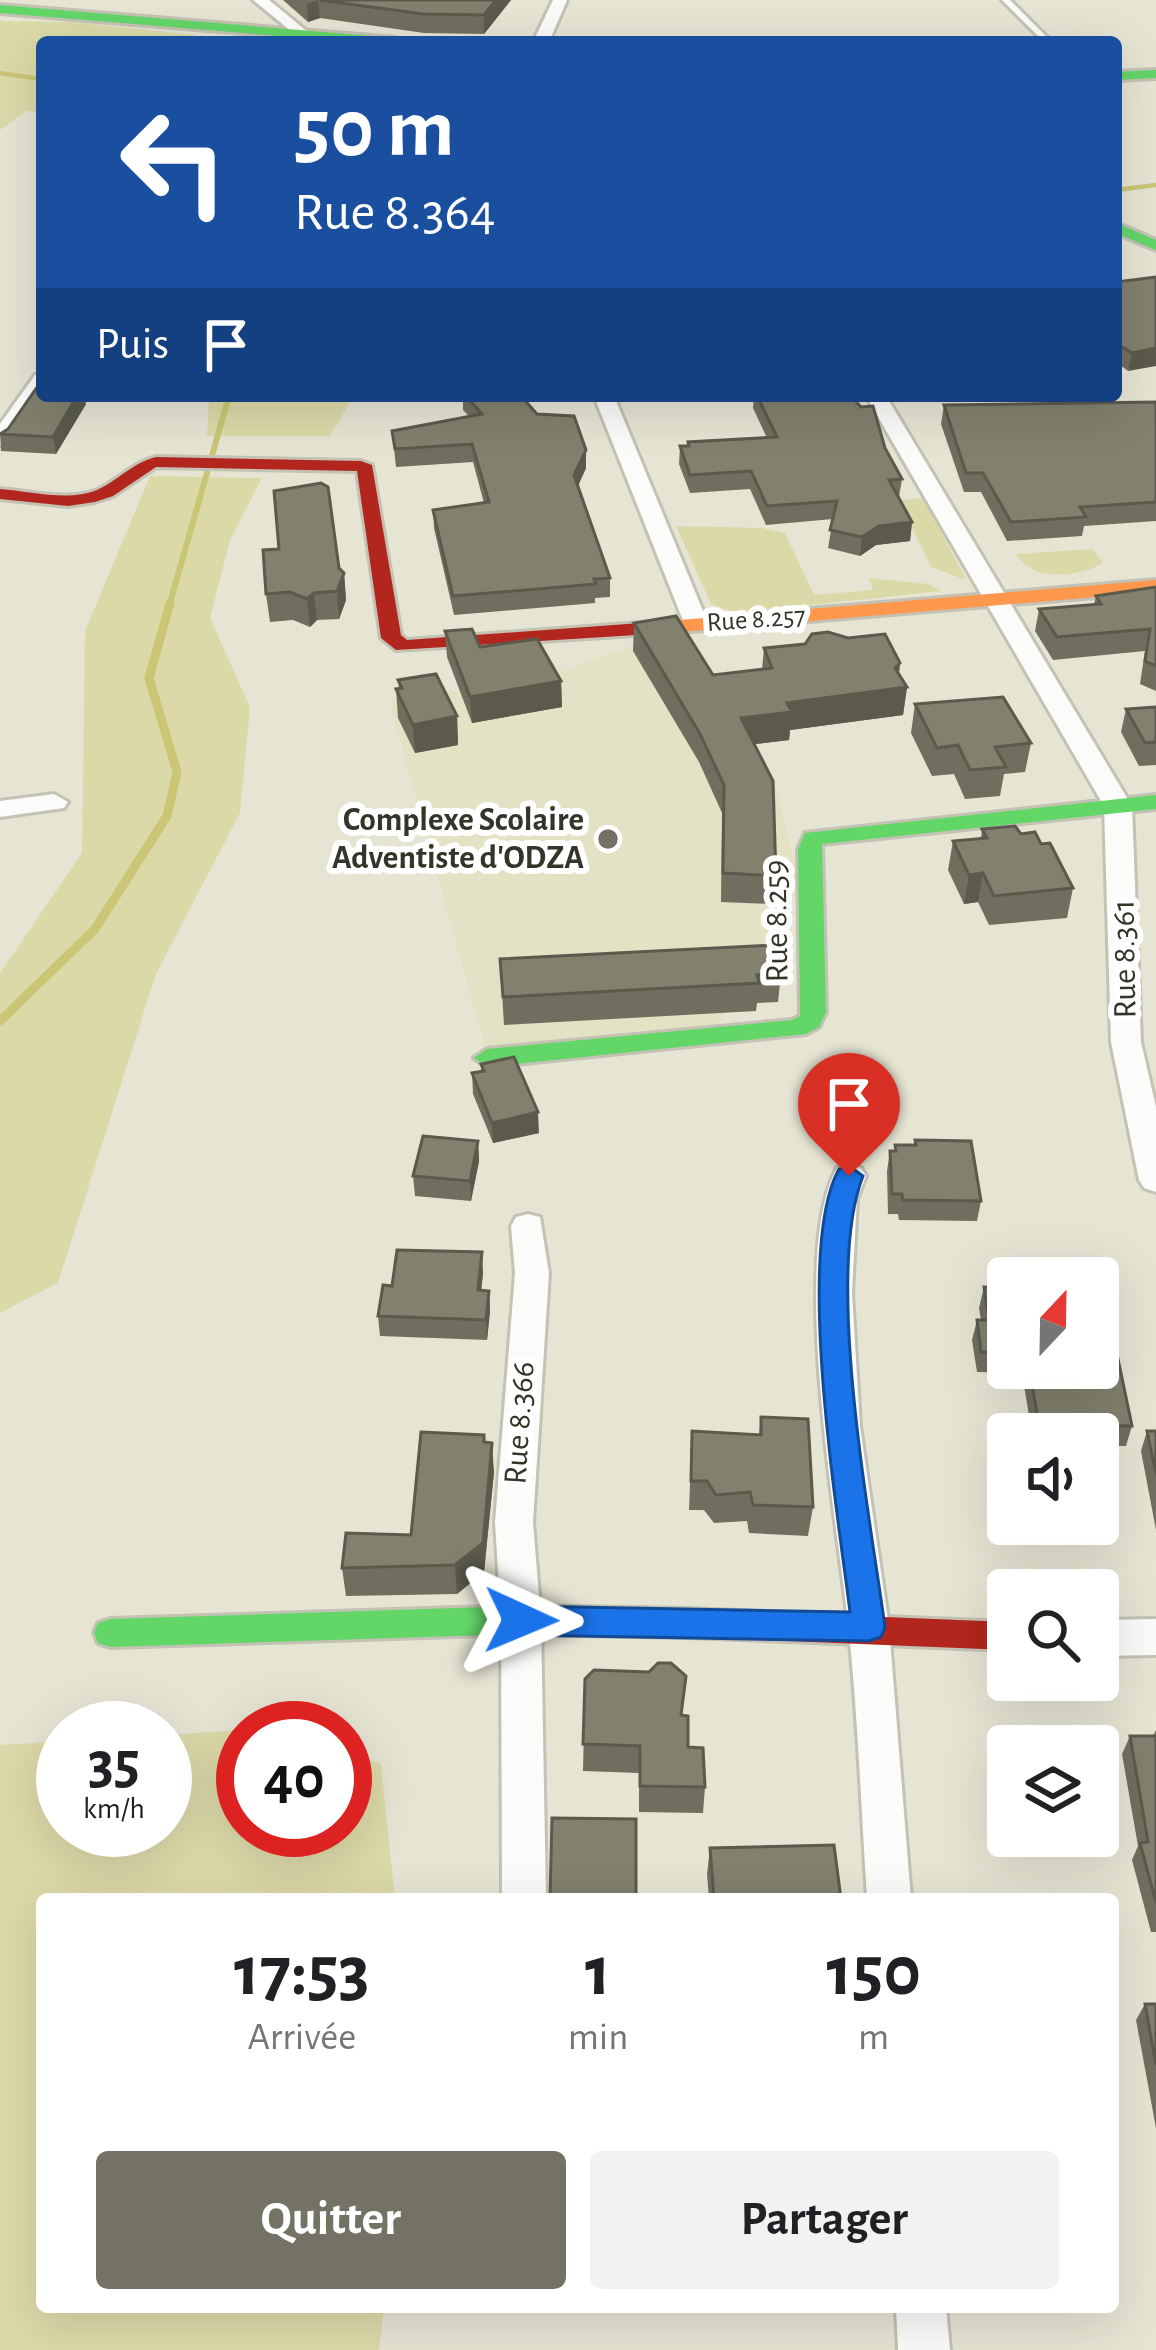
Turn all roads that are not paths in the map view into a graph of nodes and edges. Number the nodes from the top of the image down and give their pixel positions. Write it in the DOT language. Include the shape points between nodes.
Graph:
graph roads {
  1 [pos="260,0"];
  2 [pos="560,0"];
  3 [pos="1006,0"];
  4 [pos="0,9"];
  5 [pos="302,33"];
  6 [pos="333,36"];
  7 [pos="544,36"];
  8 [pos="1042,36"];
  9 [pos="1156,74"];
  10 [pos="1122,76"];
  11 [pos="1122,230"];
  12 [pos="1156,246"];
  13 [pos="36,388"];
  14 [pos="606,402"];
  15 [pos="879,402"];
  16 [pos="0,439"];
  17 [pos="0,494"];
  18 [pos="1156,586"];
  19 [pos="993,600"];
  20 [pos="696,623"];
  21 [pos="55,802"];
  22 [pos="1156,802"];
  23 [pos="1118,806"];
  24 [pos="0,809"];
  25 [pos="487,1058"];
  26 [pos="1150,1132"];
  27 [pos="849,1176"];
  28 [pos="1156,1180"];
  29 [pos="528,1226"];
  30 [pos="521,1620"];
  31 [pos="869,1627"];
  32 [pos="110,1634"];
  33 [pos="987,1635"];
  34 [pos="1156,1637"];
  35 [pos="1119,1638"];
  36 [pos="524,1893"];
  37 [pos="889,1893"];
  38 [pos="921,2313"];
  39 [pos="924,2350"];
  1 -- 5 [label="street"];
  2 -- 7 [label="street"];
  3 -- 8 [label="lane"];
  4 -- 5 [label="main road"];
  5 -- 6 [label="main road"];
  9 -- 10 [label="main road"];
  11 -- 12 [label="main road"];
  13 -- 16 [label="street"];
  14 -- 20 [label="street"];
  15 -- 19 [label="street"];
  17 -- 20 [label="main road, Rue 8.257" via="100,495 138,464 156,462 361,466 391,638 403,646"];
  18 -- 19 [label="main road, Rue 8.257"];
  19 -- 20 [label="main road, Rue 8.257"];
  19 -- 23 [label="street"];
  21 -- 24 [label="street"];
  22 -- 23 [label="main road, Rue 8.259"];
  23 -- 25 [label="main road, Rue 8.259" via="813,838 814,1012 797,1028"];
  23 -- 26 [label="street, Rue 8.361" via="1126,1042"];
  26 -- 28 [label="street, Rue 8.361"];
  27 -- 31 [label="street" via="840,1199 835,1293 842,1426"];
  29 -- 30 [label="street, Rue 8.366" via="532,1273 514,1522"];
  30 -- 31 [label="main road"];
  30 -- 32 [label="main road"];
  30 -- 36 [label="street, Rue 8.366"];
  31 -- 33 [label="main road"];
  31 -- 37 [label="street"];
  34 -- 35 [label="street"];
  38 -- 39 [label="street"];
}
